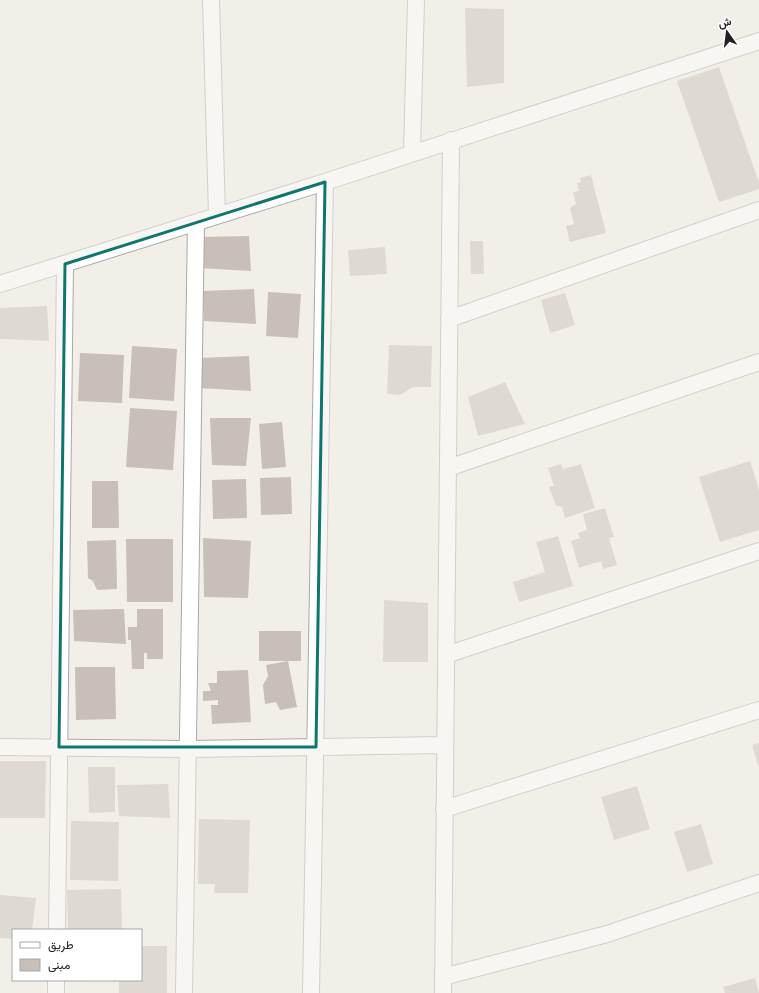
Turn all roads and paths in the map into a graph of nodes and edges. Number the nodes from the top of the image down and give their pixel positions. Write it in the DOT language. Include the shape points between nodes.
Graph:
graph roads {
  1 [pos="211,0"];
  2 [pos="416,0"];
  3 [pos="759,41"];
  4 [pos="451,140"];
  5 [pos="412,153"];
  6 [pos="325,182"];
  7 [pos="759,210"];
  8 [pos="217,216"];
  9 [pos="196,223"];
  10 [pos="66,264"];
  11 [pos="0,284"];
  12 [pos="449,319"];
  13 [pos="759,362"];
  14 [pos="448,468"];
  15 [pos="759,551"];
  16 [pos="446,655"];
  17 [pos="759,710"];
  18 [pos="444,745"];
  19 [pos="0,747"];
  20 [pos="59,747"];
  21 [pos="316,747"];
  22 [pos="187,749"];
  23 [pos="444,809"];
  24 [pos="759,883"];
  25 [pos="57,929"];
  26 [pos="443,977"];
  27 [pos="56,981"];
  28 [pos="56,993"];
  29 [pos="184,993"];
  30 [pos="311,993"];
  31 [pos="443,993"];
  1 -- 8 [label="street"];
  2 -- 5 [label="street"];
  3 -- 4 [label="street"];
  4 -- 5 [label="street"];
  4 -- 12 [label="street"];
  5 -- 6 [label="street"];
  6 -- 8 [label="street"];
  6 -- 21 [label="street"];
  7 -- 12 [label="street"];
  8 -- 9 [label="street"];
  9 -- 10 [label="street"];
  9 -- 22 [label="street"];
  10 -- 11 [label="street"];
  10 -- 20 [label="street"];
  12 -- 14 [label="street"];
  13 -- 14 [label="street"];
  14 -- 16 [label="street"];
  15 -- 16 [label="street"];
  16 -- 18 [label="street"];
  17 -- 23 [label="street"];
  18 -- 21 [label="street"];
  18 -- 23 [label="street"];
  19 -- 20 [label="street"];
  20 -- 22 [label="street"];
  20 -- 25 [label="street"];
  21 -- 22 [label="street"];
  21 -- 30 [label="street"];
  22 -- 29 [label="street"];
  23 -- 26 [label="street"];
  24 -- 26 [label="street" via="607,934"];
  26 -- 31 [label="street"];
  27 -- 28 [label="street"];
}
